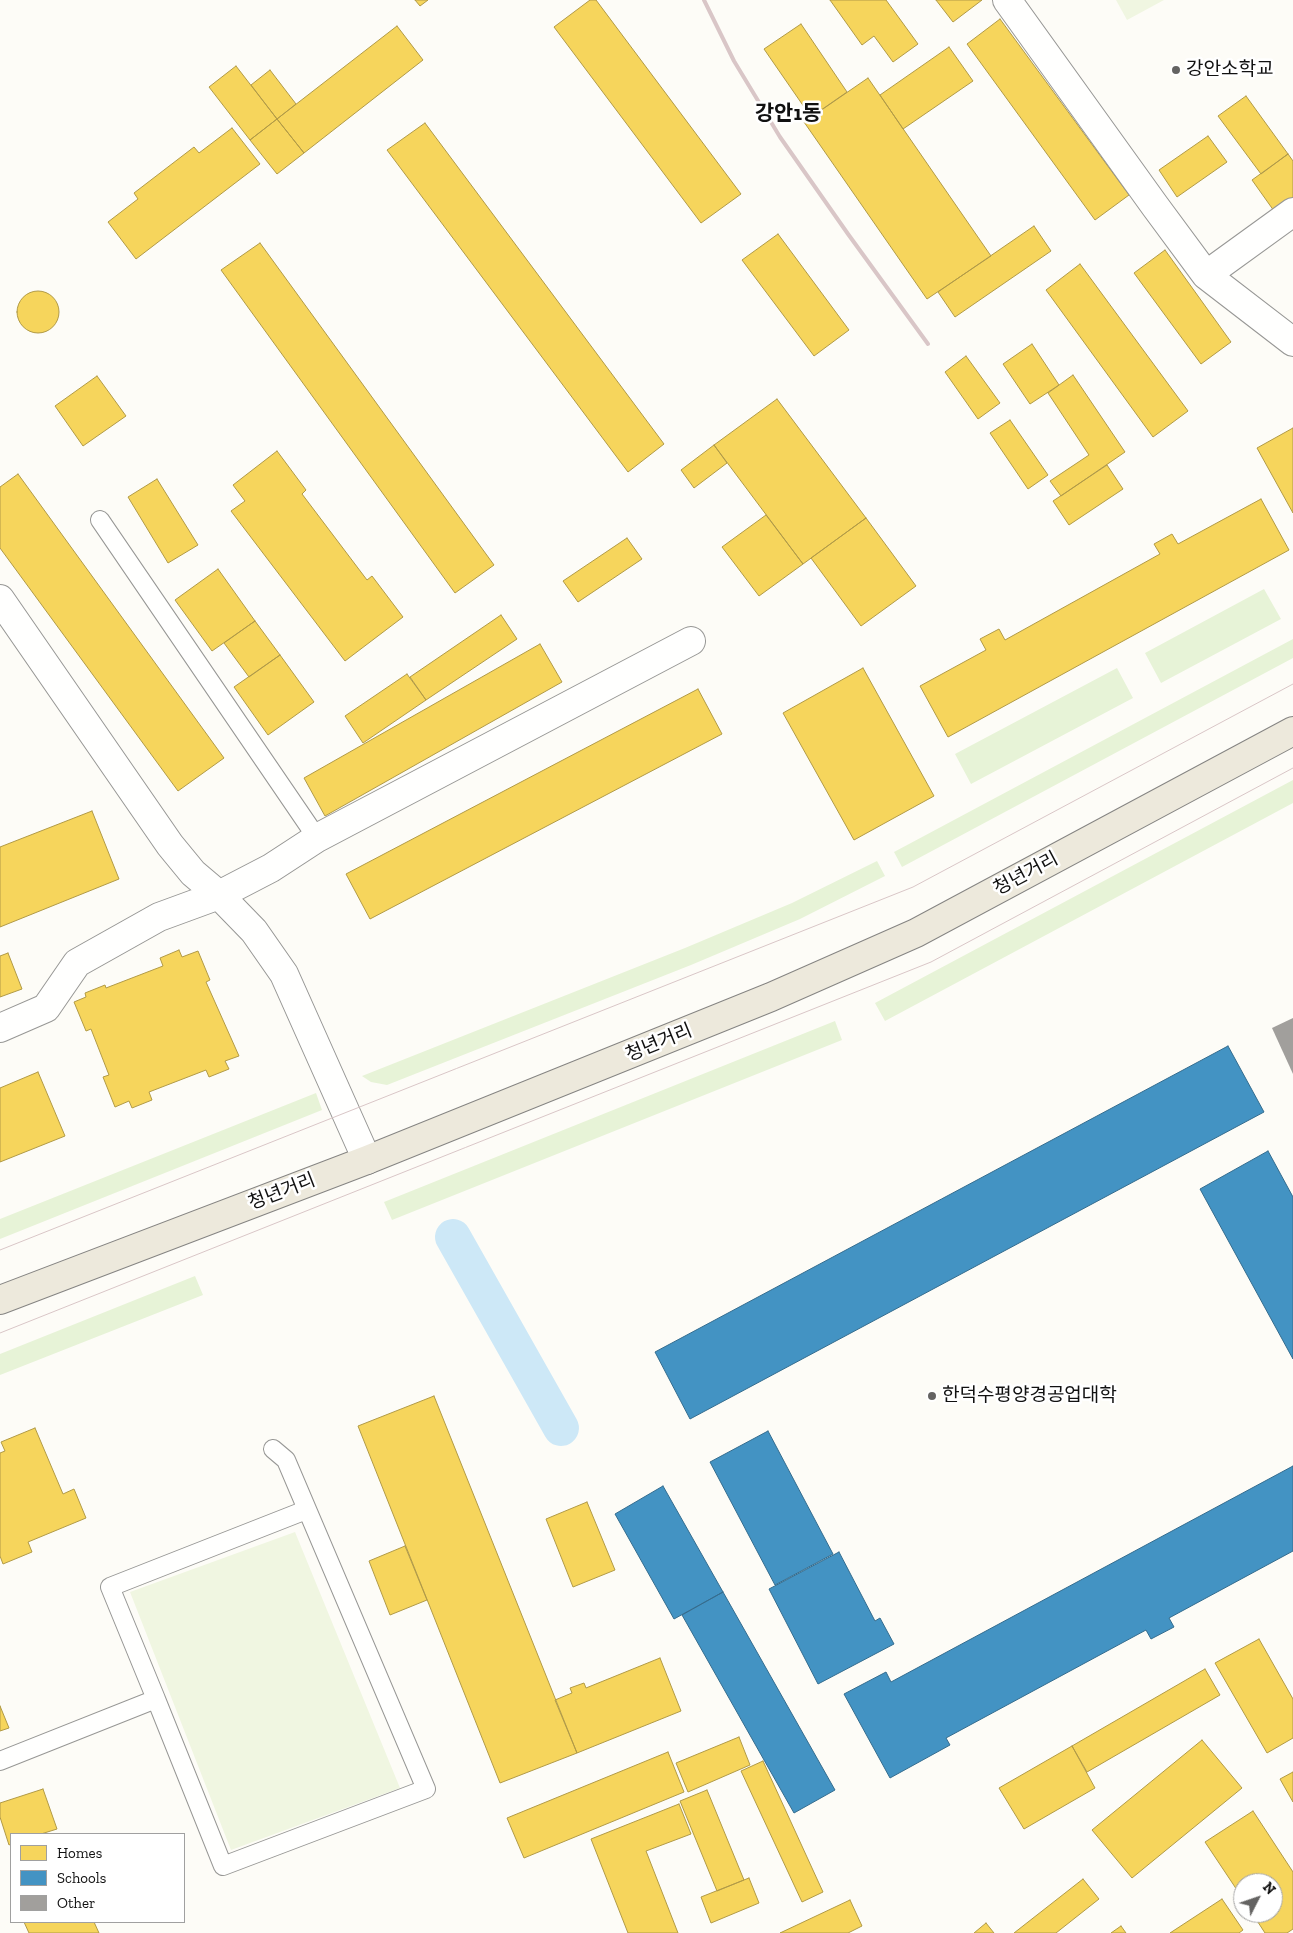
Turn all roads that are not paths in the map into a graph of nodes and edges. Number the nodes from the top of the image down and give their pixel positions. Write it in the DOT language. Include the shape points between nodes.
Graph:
graph roads {
  1 [pos="1008,0"];
  2 [pos="1293,212"];
  3 [pos="1206,275"];
  4 [pos="1293,342"];
  5 [pos="100,520"];
  6 [pos="0,598"];
  7 [pos="691,641"];
  8 [pos="1293,732"];
  9 [pos="317,838"];
  10 [pos="219,896"];
  11 [pos="0,1028"];
  12 [pos="367,1160"];
  13 [pos="0,1300"];
  14 [pos="273,1449"];
  15 [pos="306,1510"];
  16 [pos="156,1699"];
  17 [pos="0,1761"];
  1 -- 3 [label="street"];
  2 -- 3 [label="street"];
  3 -- 4 [label="street"];
  5 -- 9 [label="lane"];
  6 -- 10 [label="street" via="170,845 193,873"];
  7 -- 9 [label="street"];
  8 -- 12 [label="main road, 청년거리" via="916,932 771,997"];
  9 -- 10 [label="street"];
  10 -- 11 [label="street" via="159,917 77,963 46,1008"];
  10 -- 12 [label="street" via="254,931 284,974"];
  12 -- 13 [label="main road, 청년거리"];
  14 -- 15 [label="lane" via="286,1460"];
  15 -- 16 [label="lane" via="110,1587"];
  15 -- 16 [label="lane" via="426,1789 223,1866"];
  16 -- 17 [label="lane"];
}
